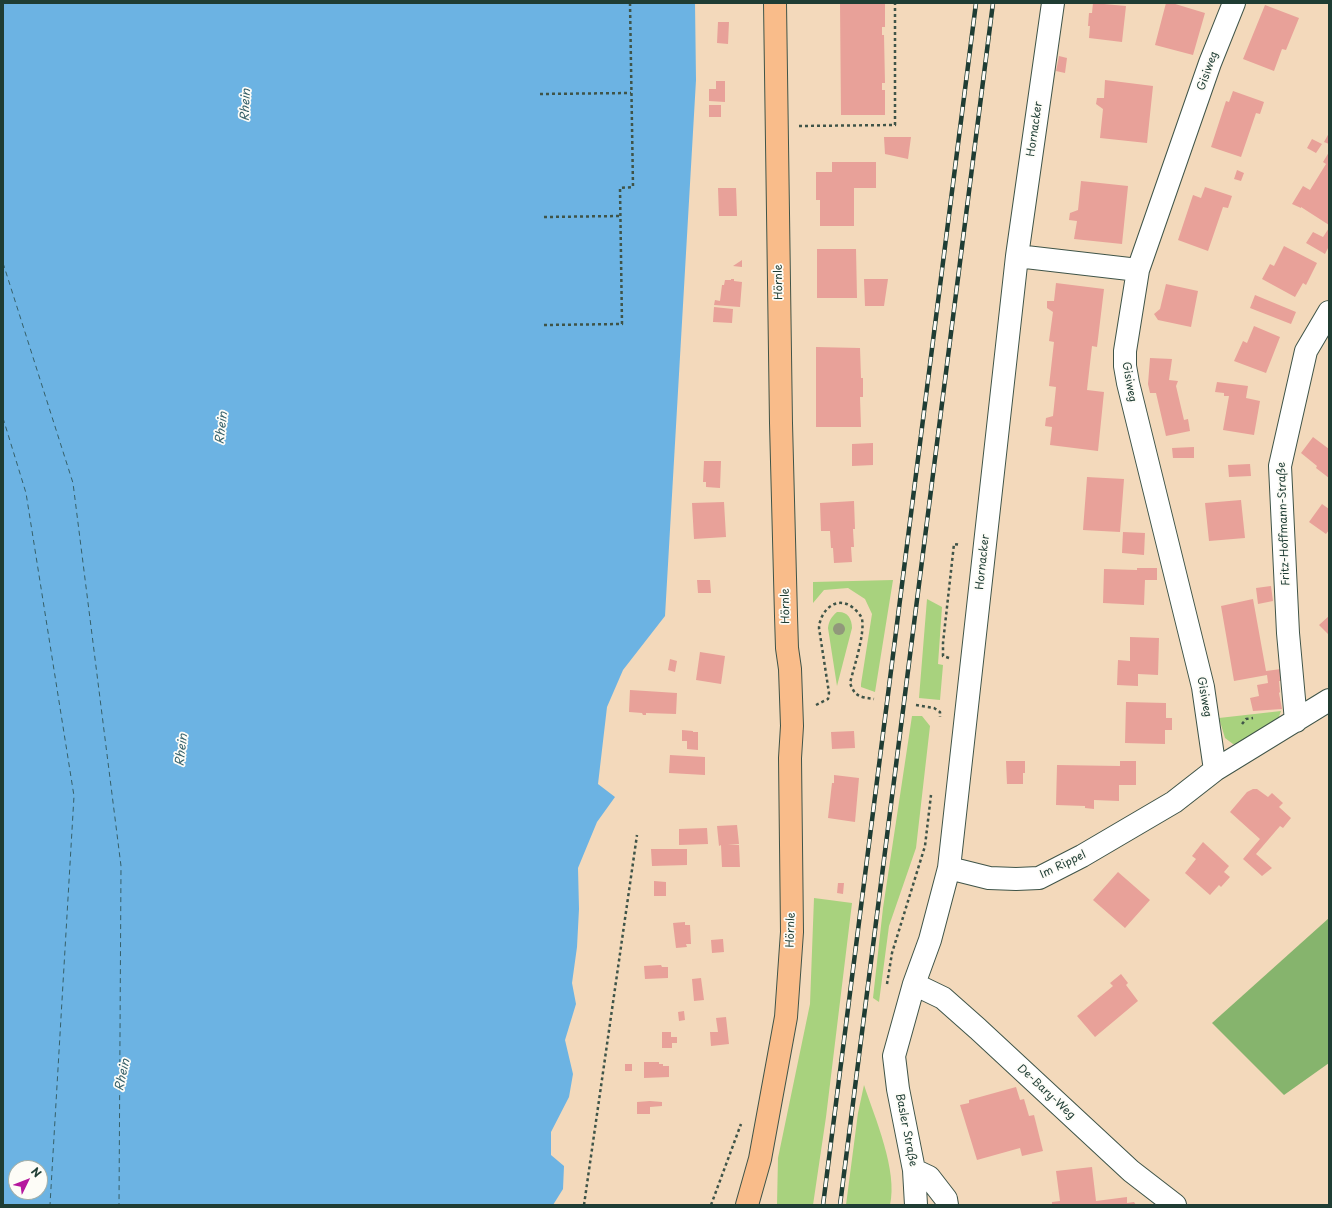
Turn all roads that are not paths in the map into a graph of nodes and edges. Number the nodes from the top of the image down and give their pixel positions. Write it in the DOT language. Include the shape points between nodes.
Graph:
graph roads {
  1 [pos="775,3"];
  2 [pos="1053,3"];
  3 [pos="1234,3"];
  4 [pos="1017,256"];
  5 [pos="1138,270"];
  6 [pos="1329,312"];
  7 [pos="1327,705"];
  8 [pos="1296,721"];
  9 [pos="1215,770"];
  10 [pos="949,868"];
  11 [pos="914,984"];
  12 [pos="914,1170"];
  13 [pos="747,1205"];
  14 [pos="916,1205"];
  15 [pos="947,1205"];
  16 [pos="1175,1205"];
  1 -- 13 [label="main road, Hörnle" via="787,648 792,726 792,932 786,1017 760,1159"];
  2 -- 4 [label="street, Hornacker"];
  3 -- 5 [label="street, Gisiweg" via="1210,63"];
  4 -- 5 [label="street"];
  4 -- 10 [label="street, Hornacker"];
  5 -- 9 [label="street, Gisiweg" via="1125,351 1125,366 1203,687"];
  6 -- 8 [label="street, Fritz-Hoffmann-Straße" via="1306,351 1280,466 1288,632"];
  7 -- 8 [label="street, Im Rippel"];
  8 -- 9 [label="street, Im Rippel"];
  9 -- 10 [label="street, Im Rippel" via="1174,802 1039,878 989,878"];
  10 -- 11 [label="street" via="930,940"];
  11 -- 12 [label="street, Basler Straße" via="894,1056"];
  11 -- 16 [label="street, De-Bary-Weg" via="943,998 1131,1171"];
  12 -- 14 [label="street, Basler Straße"];
  12 -- 15 [label="street" via="929,1177 946,1199"];
}
